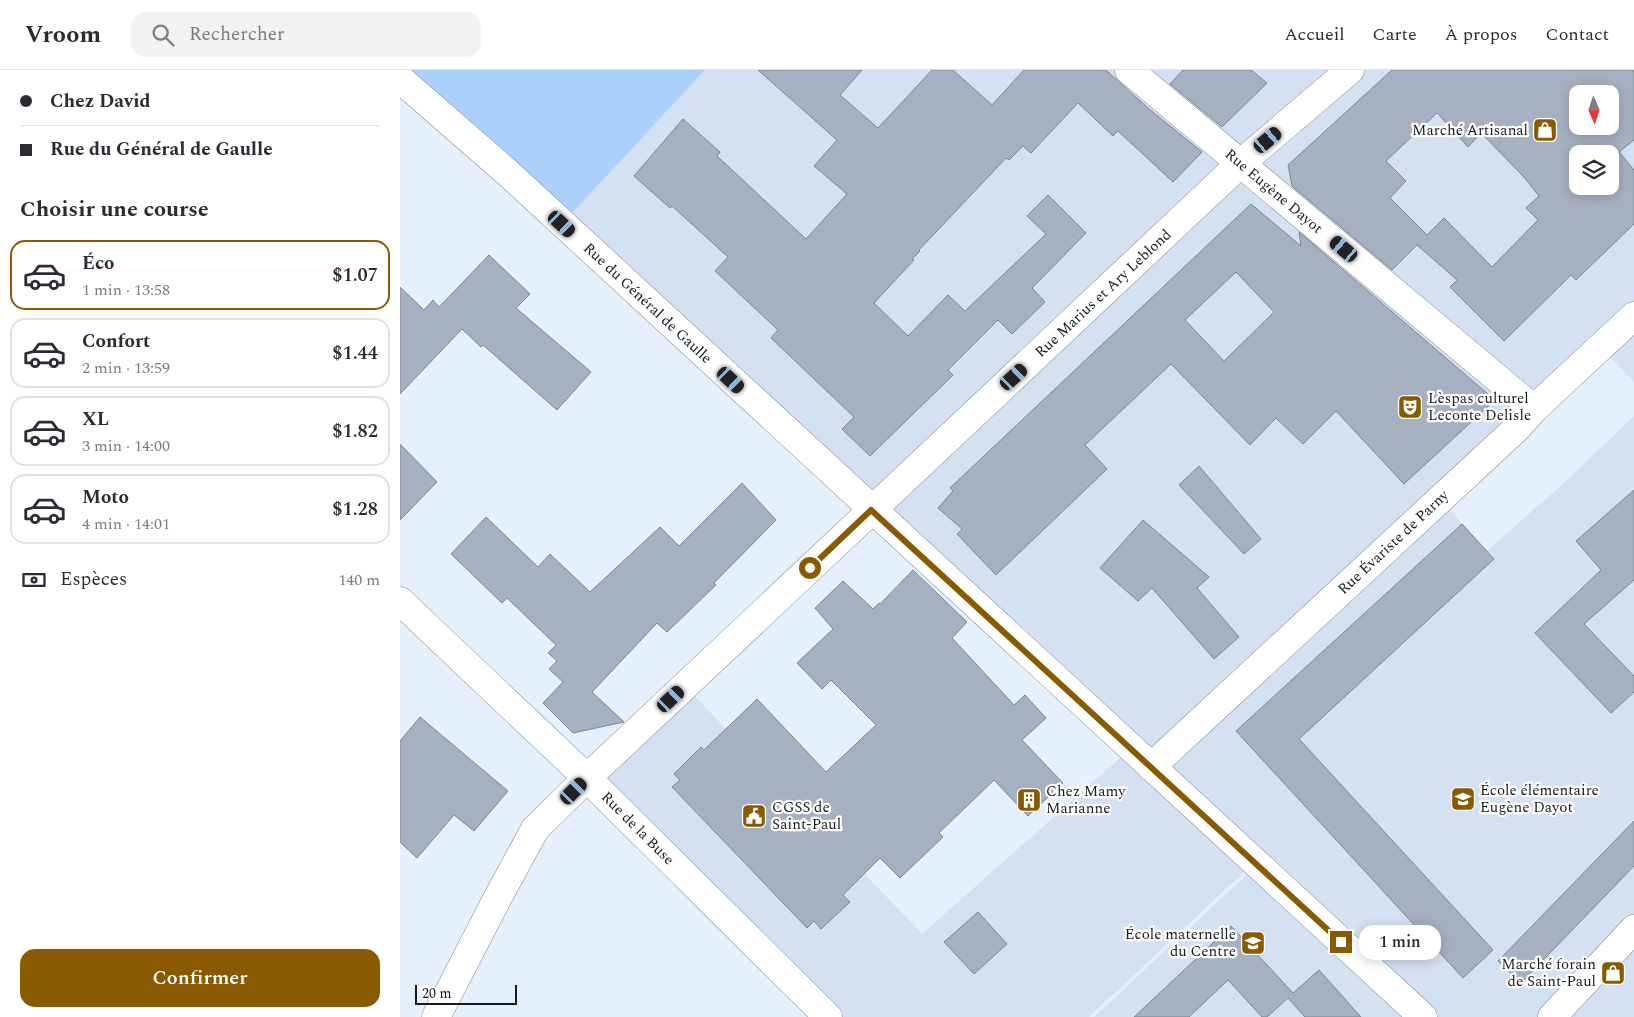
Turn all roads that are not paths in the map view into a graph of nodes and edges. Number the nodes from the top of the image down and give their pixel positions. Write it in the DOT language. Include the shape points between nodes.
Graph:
graph roads {
  1 [pos="1129,70"];
  2 [pos="1350,70"];
  3 [pos="400,79"];
  4 [pos="1241,163"];
  5 [pos="1634,316"];
  6 [pos="1534,410"];
  7 [pos="871,510"];
  8 [pos="400,601"];
  9 [pos="1151,768"];
  10 [pos="587,778"];
  11 [pos="1634,929"];
  12 [pos="436,1017"];
  13 [pos="828,1017"];
  14 [pos="1423,1017"];
  15 [pos="1552,1017"];
  1 -- 4 [label="street, Rue Eugène Dayot"];
  2 -- 4 [label="street, Rue Marius et Ary Leblond"];
  3 -- 7 [label="street, Rue du Général de Gaulle" via="509,174"];
  4 -- 6 [label="street, Rue Eugène Dayot"];
  4 -- 7 [label="street, Rue Marius et Ary Leblond"];
  5 -- 6 [label="street, Rue Évariste de Parny"];
  6 -- 9 [label="street, Rue Évariste de Parny"];
  7 -- 9 [label="street, Rue du Général de Gaulle"];
  7 -- 10 [label="street, Rue Marius et Ary Leblond"];
  8 -- 10 [label="street, Rue de la Buse"];
  9 -- 14 [label="street, Rue du Général de Gaulle"];
  10 -- 12 [label="street, Rue Marius et Ary Leblond" via="536,829"];
  10 -- 13 [label="street, Rue de la Buse"];
  11 -- 15 [label="street"];
}
